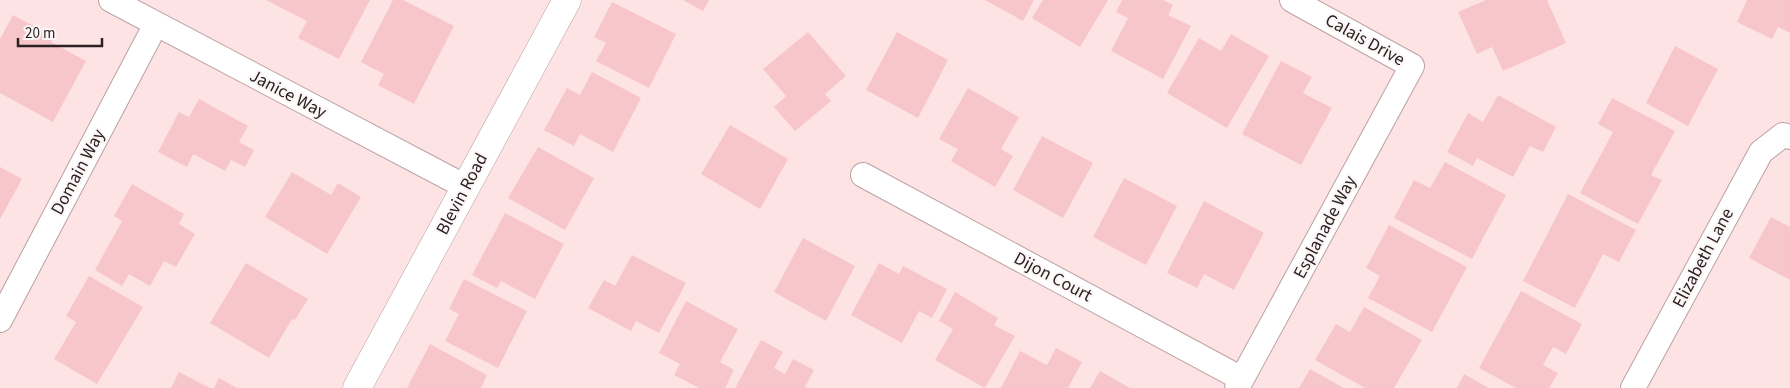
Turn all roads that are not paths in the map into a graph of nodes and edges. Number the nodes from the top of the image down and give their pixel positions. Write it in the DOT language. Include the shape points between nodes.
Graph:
graph roads {
  1 [pos="111,0"];
  2 [pos="567,0"];
  3 [pos="1292,0"];
  4 [pos="156,24"];
  5 [pos="1412,66"];
  6 [pos="1786,136"];
  7 [pos="863,175"];
  8 [pos="466,187"];
  9 [pos="0,320"];
  10 [pos="1240,383"];
  11 [pos="357,388"];
  12 [pos="1633,388"];
  1 -- 4 [label="street, Janice Way"];
  2 -- 8 [label="street, Blevin Road"];
  3 -- 5 [label="street, Calais Drive"];
  4 -- 8 [label="street, Janice Way"];
  4 -- 9 [label="street, Domain Way"];
  5 -- 10 [label="street, Esplanade Way"];
  6 -- 12 [label="street, Elizabeth Lane" via="1761,152"];
  7 -- 10 [label="street, Dijon Court"];
  8 -- 11 [label="street, Blevin Road"];
}
